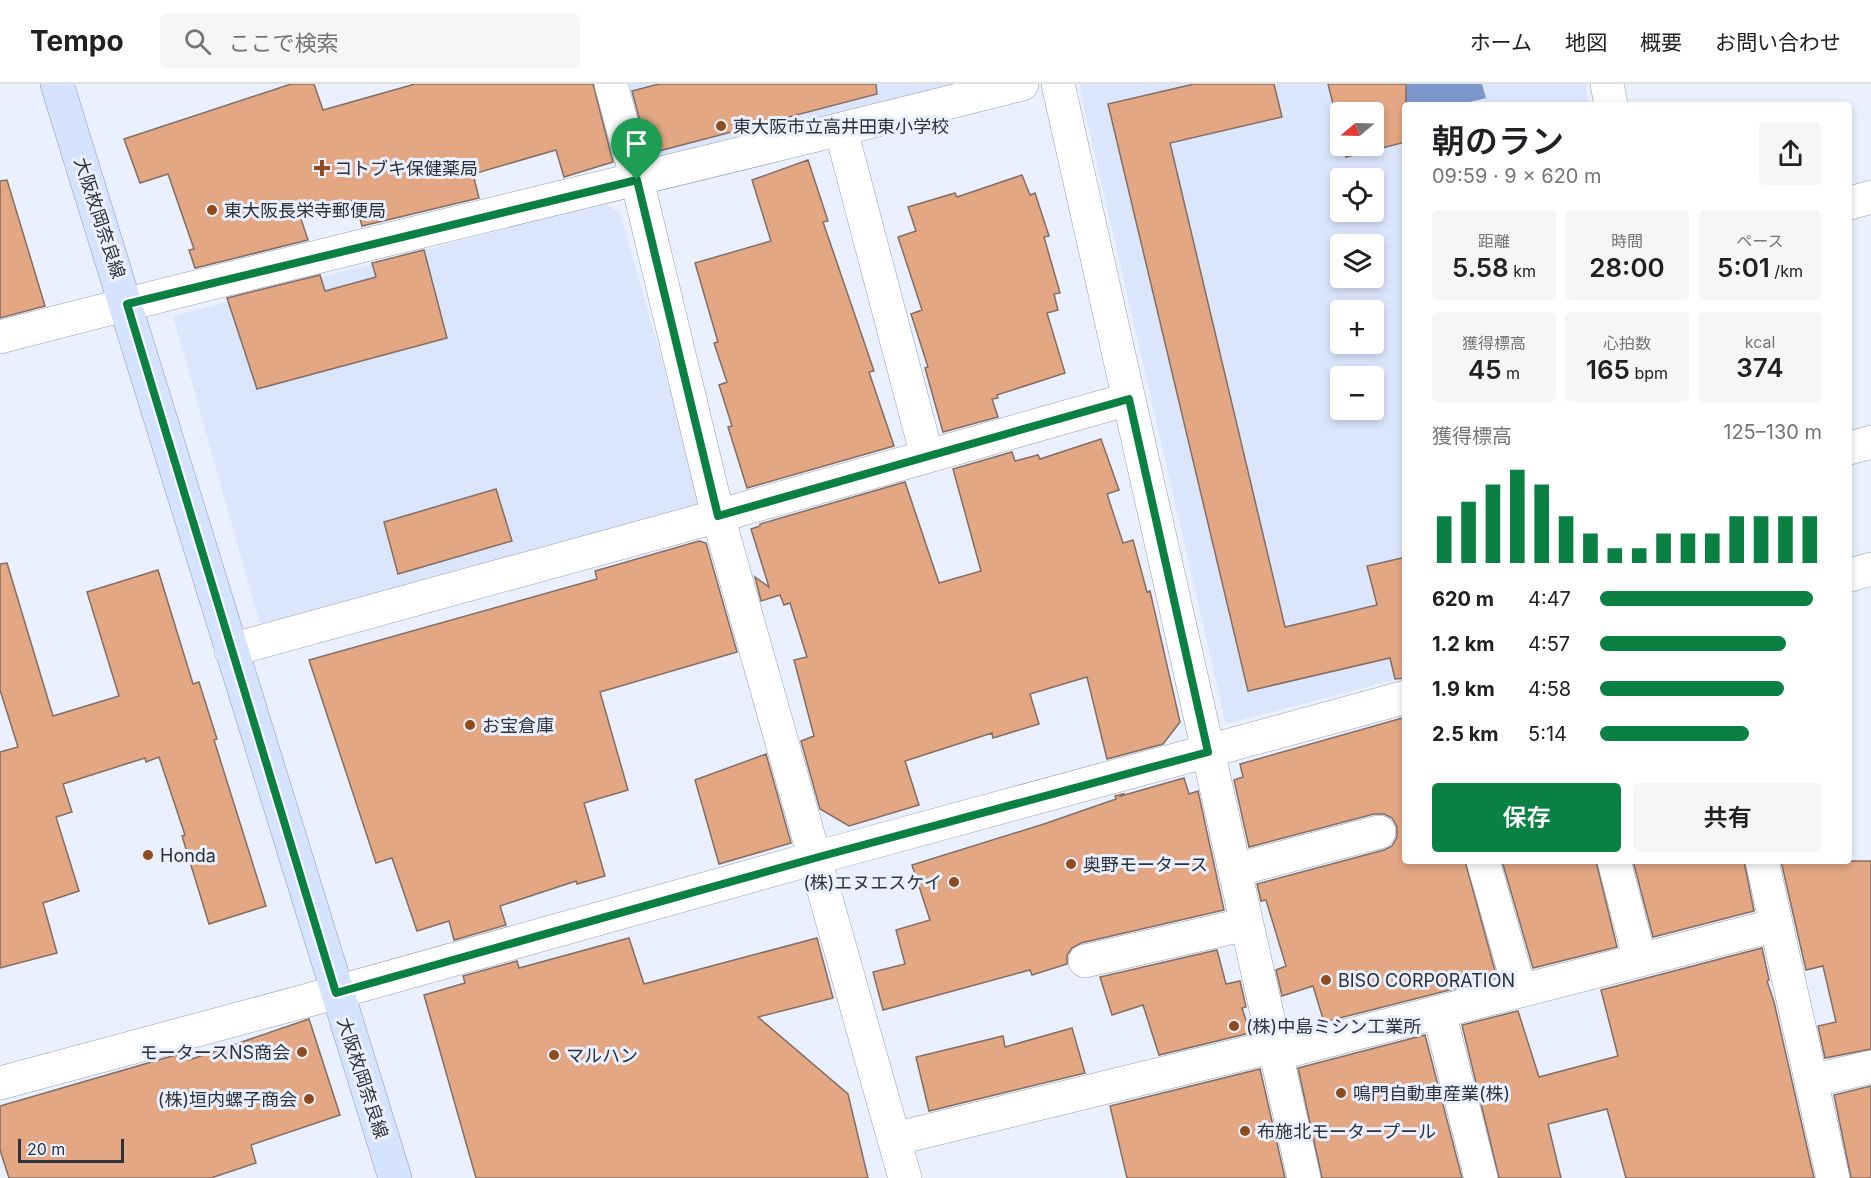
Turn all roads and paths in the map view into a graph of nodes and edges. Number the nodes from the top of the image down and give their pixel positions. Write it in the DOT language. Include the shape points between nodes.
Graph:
graph roads {
  1 [pos="57,84"];
  2 [pos="611,84"];
  3 [pos="1022,84"];
  4 [pos="1058,84"];
  5 [pos="1607,84"];
  6 [pos="1610,102"];
  7 [pos="841,130"];
  8 [pos="637,180"];
  9 [pos="1871,197"];
  10 [pos="1852,202"];
  11 [pos="127,304"];
  12 [pos="0,337"];
  13 [pos="1129,399"];
  14 [pos="1871,442"];
  15 [pos="1852,447"];
  16 [pos="927,456"];
  17 [pos="718,516"];
  18 [pos="1871,569"];
  19 [pos="1852,574"];
  20 [pos="231,650"];
  21 [pos="1402,699"];
  22 [pos="1208,752"];
  23 [pos="1379,832"];
  24 [pos="815,858"];
  25 [pos="1484,864"];
  26 [pos="1615,864"];
  27 [pos="1763,864"];
  28 [pos="1234,870"];
  29 [pos="1247,924"];
  30 [pos="1776,925"];
  31 [pos="1640,960"];
  32 [pos="1085,961"];
  33 [pos="1520,991"];
  34 [pos="336,993"];
  35 [pos="1438,1012"];
  36 [pos="1275,1050"];
  37 [pos="1871,1067"];
  38 [pos="1811,1081"];
  39 [pos="0,1083"];
  40 [pos="894,1139"];
  41 [pos="395,1178"];
  42 [pos="905,1178"];
  43 [pos="1304,1178"];
  44 [pos="1481,1178"];
  45 [pos="1833,1178"];
  1 -- 11 [label="main road, 大阪枚岡奈良線"];
  2 -- 8 [label="street"];
  3 -- 7 [label="street"];
  4 -- 13 [label="street"];
  5 -- 6 [label="street"];
  7 -- 8 [label="street"];
  7 -- 16 [label="street"];
  8 -- 11 [label="street"];
  8 -- 17 [label="street"];
  9 -- 10 [label="street"];
  11 -- 12 [label="street"];
  11 -- 20 [label="main road, 大阪枚岡奈良線"];
  13 -- 16 [label="street"];
  13 -- 22 [label="street"];
  14 -- 15 [label="street"];
  16 -- 17 [label="street"];
  17 -- 20 [label="street"];
  17 -- 24 [label="street"];
  18 -- 19 [label="street"];
  20 -- 34 [label="main road, 大阪枚岡奈良線"];
  21 -- 22 [label="street"];
  22 -- 24 [label="street"];
  22 -- 28 [label="street"];
  23 -- 28 [label="street"];
  24 -- 34 [label="street"];
  24 -- 40 [label="street"];
  25 -- 33 [label="street"];
  26 -- 31 [label="street"];
  27 -- 30 [label="street"];
  28 -- 29 [label="street"];
  29 -- 32 [label="street"];
  29 -- 36 [label="street"];
  30 -- 31 [label="street"];
  30 -- 38 [label="street"];
  31 -- 33 [label="street"];
  33 -- 35 [label="street"];
  34 -- 39 [label="street"];
  34 -- 41 [label="main road, 大阪枚岡奈良線"];
  35 -- 36 [label="street"];
  35 -- 44 [label="street"];
  36 -- 40 [label="street"];
  36 -- 43 [label="street"];
  37 -- 38 [label="street"];
  38 -- 45 [label="street"];
  40 -- 42 [label="street"];
}
